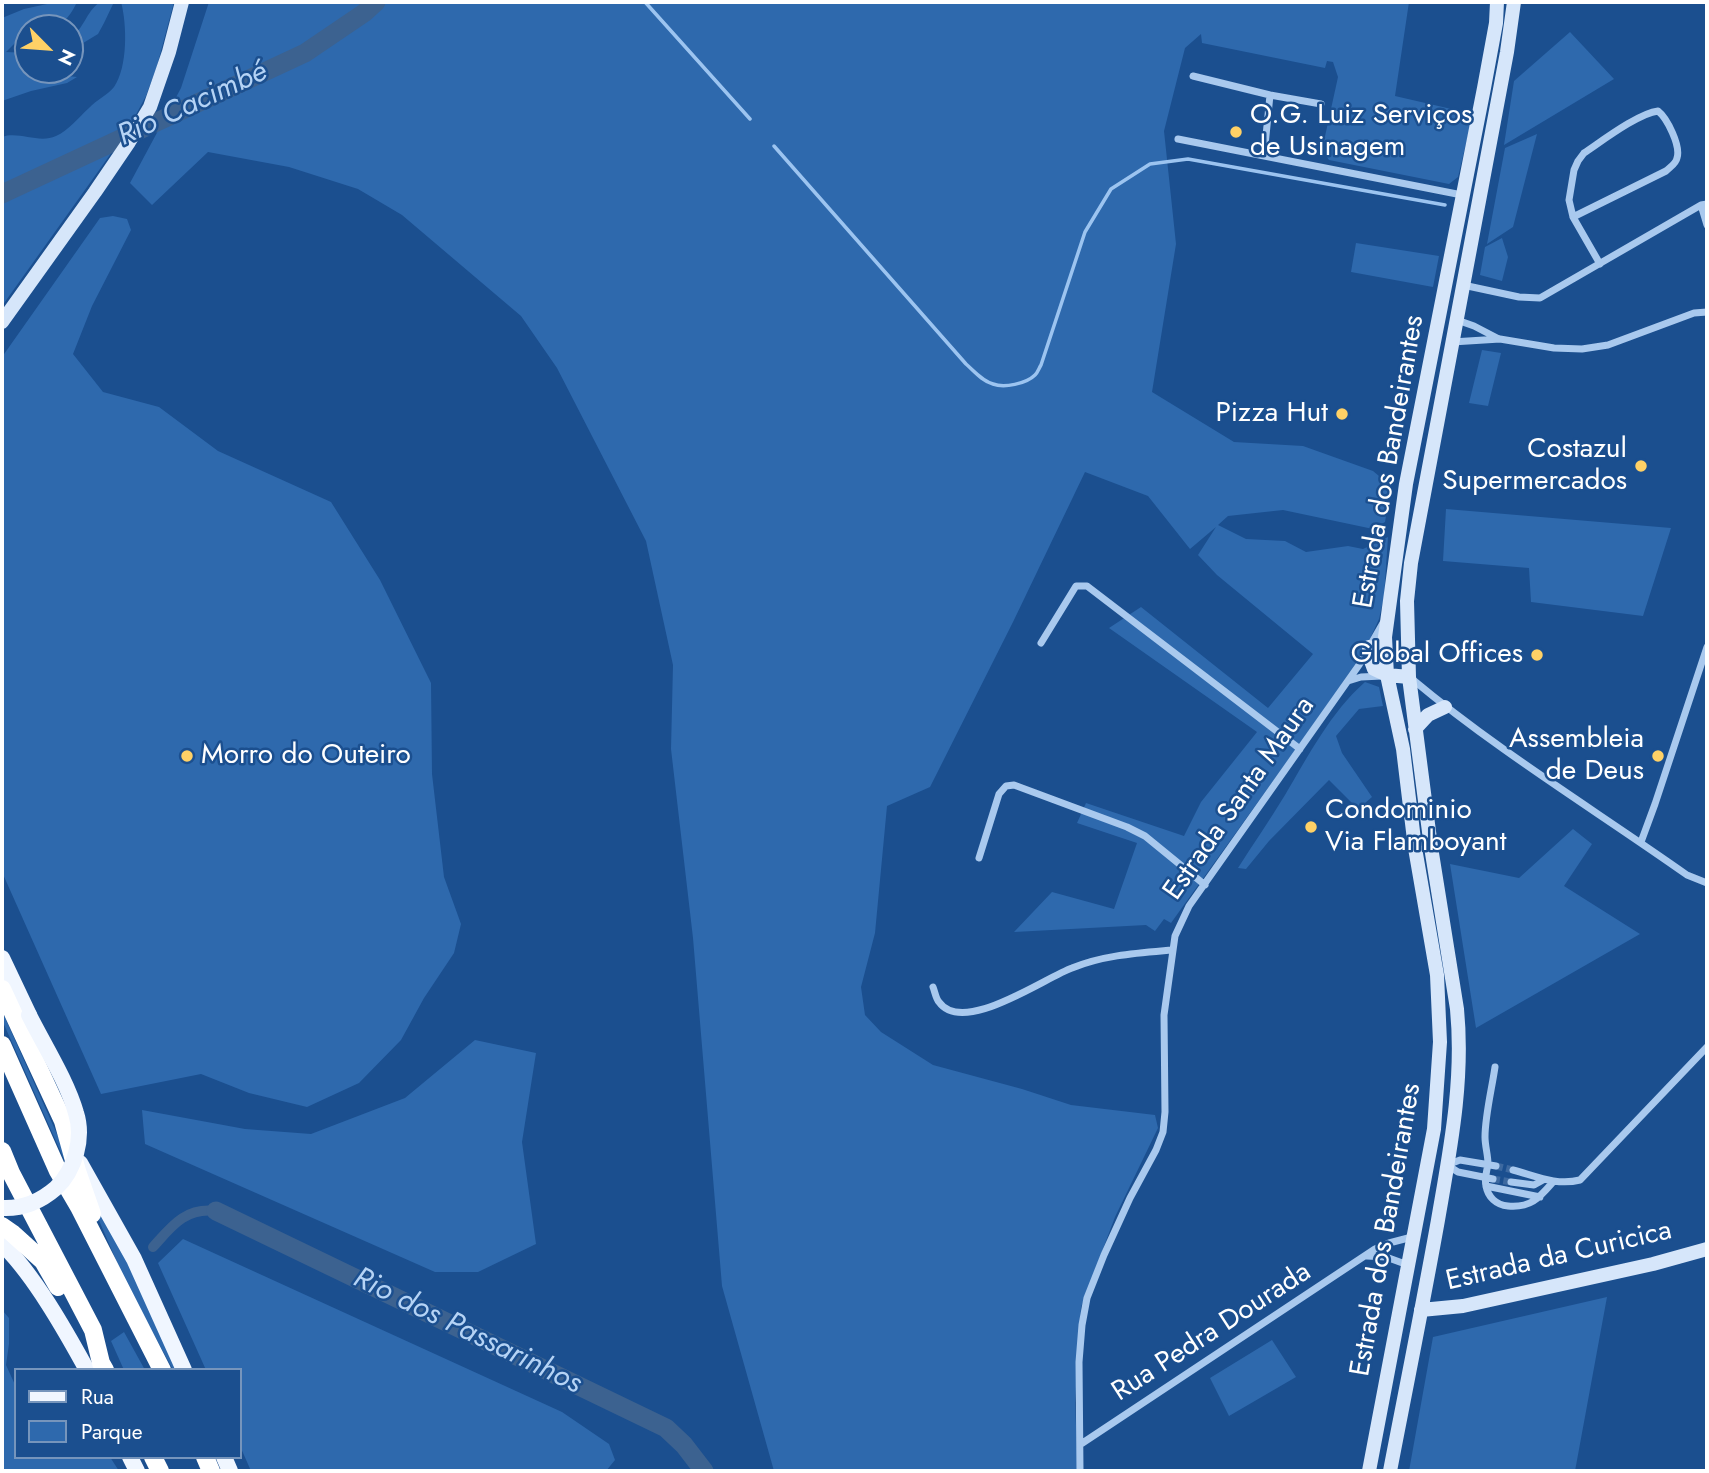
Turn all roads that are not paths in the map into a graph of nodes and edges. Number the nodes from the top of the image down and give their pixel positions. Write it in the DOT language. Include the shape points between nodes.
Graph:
graph roads {
  1 [pos="183,2"];
  2 [pos="1497,2"];
  3 [pos="1514,2"];
  4 [pos="1193,76"];
  5 [pos="1270,95"];
  6 [pos="1321,104"];
  7 [pos="1178,139"];
  8 [pos="1264,156"];
  9 [pos="1463,196"];
  10 [pos="1704,204"];
  11 [pos="1573,217"];
  12 [pos="1707,225"];
  13 [pos="1600,264"];
  14 [pos="1463,285"];
  15 [pos="1707,312"];
  16 [pos="1457,320"];
  17 [pos="2,322"];
  18 [pos="1500,339"];
  19 [pos="1452,342"];
  20 [pos="1387,615"];
  21 [pos="1041,643"];
  22 [pos="1369,647"];
  23 [pos="1707,647"];
  24 [pos="1388,676"];
  25 [pos="1409,677"];
  26 [pos="1348,681"];
  27 [pos="1445,707"];
  28 [pos="1415,729"];
  29 [pos="1300,749"];
  30 [pos="1641,842"];
  31 [pos="979,858"];
  32 [pos="1707,883"];
  33 [pos="1205,885"];
  34 [pos="1172,950"];
  35 [pos="2,958"];
  36 [pos="933,987"];
  37 [pos="2,989"];
  38 [pos="2,1045"];
  39 [pos="1707,1047"];
  40 [pos="1495,1067"];
  41 [pos="1434,1129"];
  42 [pos="71,1147"];
  43 [pos="2,1151"];
  44 [pos="1447,1165"];
  45 [pos="1492,1165"];
  46 [pos="1513,1170"];
  47 [pos="1543,1180"];
  48 [pos="1488,1181"];
  49 [pos="1511,1182"];
  50 [pos="1553,1182"];
  51 [pos="1421,1196"];
  52 [pos="1540,1197"];
  53 [pos="2,1208"];
  54 [pos="2,1226"];
  55 [pos="1412,1237"];
  56 [pos="2,1244"];
  57 [pos="1707,1249"];
  58 [pos="1367,1256"];
  59 [pos="1408,1269"];
  60 [pos="111,1270"];
  61 [pos="1421,1310"];
  62 [pos="1395,1336"];
  63 [pos="97,1368"];
  64 [pos="161,1368"];
  65 [pos="183,1368"];
  66 [pos="1081,1444"];
  67 [pos="1080,1471"];
  68 [pos="1369,1471"];
  69 [pos="1390,1471"];
  1 -- 17 [label="main road" via="150,107"];
  2 -- 9 [label="main road, Estrada dos Bandeirantes"];
  3 -- 14 [label="main road, Estrada dos Bandeirantes"];
  4 -- 5 [label="street"];
  5 -- 6 [label="street"];
  5 -- 8 [label="street"];
  7 -- 8 [label="street"];
  8 -- 9 [label="street"];
  9 -- 20 [label="main road, Estrada dos Bandeirantes" via="1406,484"];
  10 -- 12 [label="street"];
  10 -- 13 [label="street"];
  11 -- 11 [label="street" via="1569,200 1574,170 1584,153 1651,111 1662,114 1676,145 1675,163"];
  11 -- 13 [label="street"];
  13 -- 14 [label="street" via="1539,298"];
  14 -- 16 [label="main road, Estrada dos Bandeirantes"];
  15 -- 18 [label="street" via="1608,345 1582,349"];
  16 -- 18 [label="street"];
  16 -- 19 [label="main road, Estrada dos Bandeirantes"];
  18 -- 19 [label="street"];
  19 -- 25 [label="main road, Estrada dos Bandeirantes" via="1411,563"];
  20 -- 22 [label="street, Estrada Santa Maura"];
  20 -- 24 [label="main road, Estrada dos Bandeirantes"];
  21 -- 29 [label="street" via="1076,586 1087,586"];
  22 -- 24 [label="main road" via="1374,669"];
  22 -- 26 [label="street, Estrada Santa Maura"];
  23 -- 30 [label="street"];
  24 -- 25 [label="main road"];
  24 -- 26 [label="street, Estrada Santa Maura"];
  24 -- 41 [label="main road, Estrada dos Bandeirantes" via="1437,975 1440,1042"];
  25 -- 27 [label="street"];
  25 -- 28 [label="main road, Estrada dos Bandeirantes"];
  26 -- 29 [label="street, Estrada Santa Maura"];
  27 -- 28 [label="main road" via="1428,715"];
  27 -- 30 [label="street"];
  28 -- 44 [label="main road, Estrada dos Bandeirantes" via="1459,1030 1459,1072"];
  29 -- 33 [label="street, Estrada Santa Maura"];
  30 -- 32 [label="street" via="1687,875"];
  31 -- 33 [label="street" via="999,794 1014,785 1145,836"];
  33 -- 34 [label="street, Estrada Santa Maura" via="1180,922"];
  34 -- 36 [label="street" via="1105,957 1072,967 980,1011 946,1009"];
  34 -- 66 [label="street, Estrada Santa Maura" via="1164,1015 1163,1132 1087,1298 1079,1363"];
  35 -- 53 [label="main road, bridge" via="77,1115 78,1147 72,1167 51,1192 18,1208"];
  37 -- 42 [label="highway"];
  38 -- 60 [label="highway" via="58,1171"];
  39 -- 50 [label="street" via="1580,1180"];
  40 -- 45 [label="street" via="1485,1135"];
  41 -- 44 [label="main road"];
  41 -- 51 [label="main road, Estrada dos Bandeirantes"];
  42 -- 60 [label="highway"];
  42 -- 65 [label="main road" via="134,1259"];
  43 -- 63 [label="highway" via="93,1330"];
  44 -- 45 [label="street" via="1460,1160"];
  44 -- 48 [label="street"];
  44 -- 51 [label="main road"];
  44 -- 61 [label="main road, Estrada dos Bandeirantes"];
  45 -- 48 [label="street"];
  46 -- 47 [label="street"];
  47 -- 49 [label="street" via="1534,1185"];
  47 -- 50 [label="street"];
  48 -- 52 [label="street"];
  48 -- 52 [label="street" via="1494,1202 1501,1205 1531,1204"];
  50 -- 52 [label="street"];
  51 -- 55 [label="main road, Estrada dos Bandeirantes"];
  54 -- 63 [label="highway" via="43,1261"];
  55 -- 58 [label="street, Rua Pedra Dourada" via="1383,1245"];
  55 -- 59 [label="main road, Estrada dos Bandeirantes"];
  56 -- 63 [label="main road"];
  57 -- 61 [label="main road, Estrada da Curicica" via="1462,1307"];
  58 -- 59 [label="street" via="1386,1257"];
  58 -- 66 [label="street, Rua Pedra Dourada"];
  59 -- 61 [label="main road" via="1415,1303"];
  59 -- 62 [label="main road, Estrada dos Bandeirantes"];
  60 -- 64 [label="highway"];
  61 -- 62 [label="main road"];
  61 -- 69 [label="main road, Estrada dos Bandeirantes"];
  62 -- 68 [label="main road, Estrada dos Bandeirantes"];
  66 -- 67 [label="street, Estrada Santa Maura"];
}
